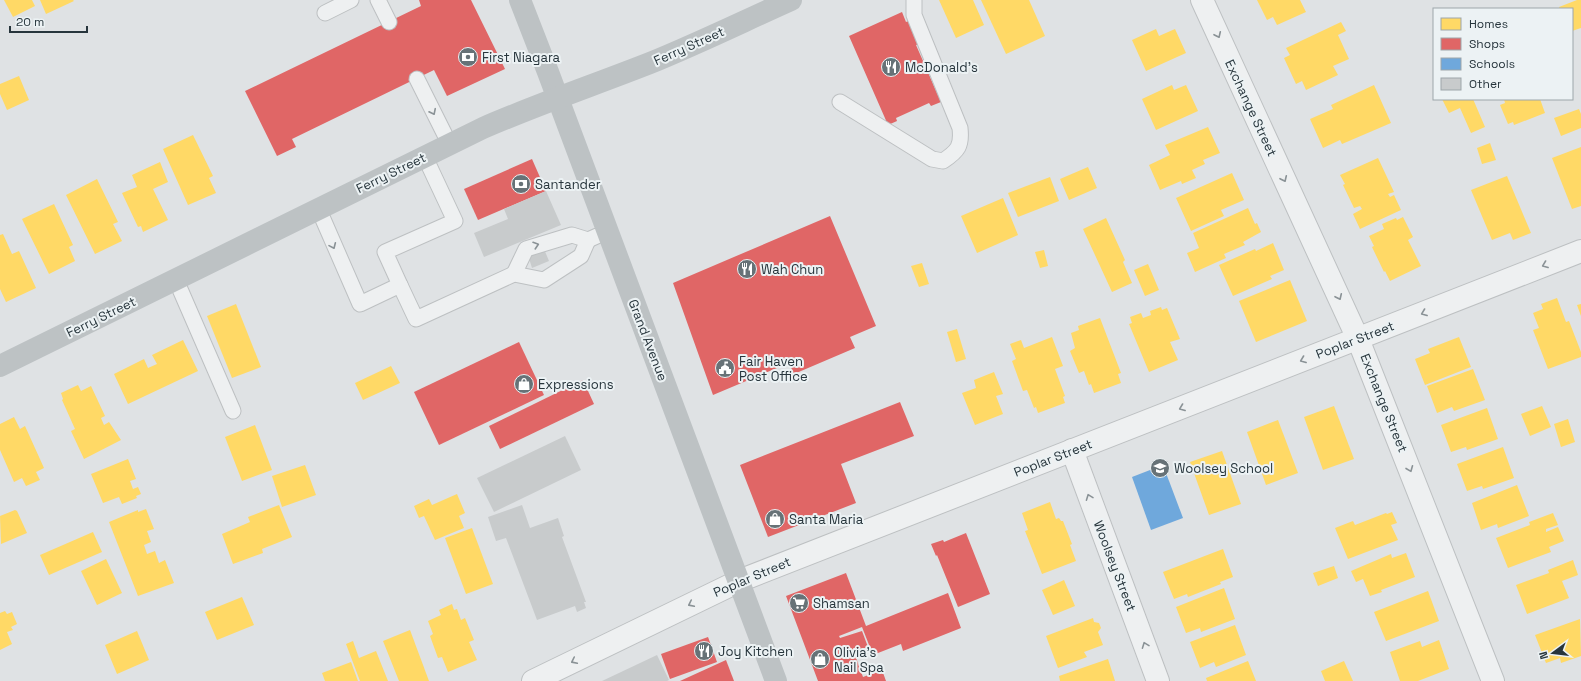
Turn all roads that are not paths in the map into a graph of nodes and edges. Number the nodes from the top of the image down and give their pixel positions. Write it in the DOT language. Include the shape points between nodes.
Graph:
graph roads {
  1 [pos="351,0"];
  2 [pos="378,0"];
  3 [pos="520,0"];
  4 [pos="791,0"];
  5 [pos="914,0"];
  6 [pos="1202,0"];
  7 [pos="325,13"];
  8 [pos="389,22"];
  9 [pos="417,79"];
  10 [pos="558,98"];
  11 [pos="840,102"];
  12 [pos="450,145"];
  13 [pos="425,157"];
  14 [pos="319,210"];
  15 [pos="608,232"];
  16 [pos="588,240"];
  17 [pos="1581,251"];
  18 [pos="514,274"];
  19 [pos="176,280"];
  20 [pos="400,285"];
  21 [pos="1358,339"];
  22 [pos="0,366"];
  23 [pos="233,412"];
  24 [pos="1072,450"];
  25 [pos="739,581"];
  26 [pos="533,681"];
  27 [pos="776,681"];
  28 [pos="1158,681"];
  29 [pos="1493,681"];
  1 -- 7 [label="lane"];
  2 -- 8 [label="lane"];
  3 -- 10 [label="main road, Grand Avenue"];
  4 -- 10 [label="main road, Ferry Street" via="652,62"];
  5 -- 11 [label="lane" via="914,15 960,128 962,140 956,152 943,162 932,159"];
  6 -- 21 [label="street, Exchange Street, one-way"];
  9 -- 12 [label="lane, one-way"];
  10 -- 12 [label="main road, Ferry Street" via="483,128"];
  10 -- 15 [label="main road, Grand Avenue"];
  12 -- 13 [label="main road, Ferry Street"];
  13 -- 14 [label="main road, Ferry Street"];
  13 -- 20 [label="lane" via="455,221 385,252"];
  14 -- 19 [label="main road, Ferry Street"];
  14 -- 20 [label="lane, one-way" via="360,304"];
  15 -- 16 [label="lane"];
  15 -- 25 [label="main road, Grand Avenue"];
  16 -- 18 [label="lane" via="580,256 544,280"];
  18 -- 16 [label="lane, one-way" via="526,248 572,234"];
  17 -- 21 [label="street, Poplar Street, one-way"];
  18 -- 20 [label="lane" via="416,319"];
  19 -- 22 [label="main road, Ferry Street"];
  19 -- 23 [label="lane"];
  21 -- 24 [label="street, Poplar Street, one-way"];
  21 -- 29 [label="street, Exchange Street, one-way"];
  24 -- 25 [label="street, Poplar Street"];
  28 -- 24 [label="street, Woolsey Street, one-way"];
  25 -- 26 [label="street, Poplar Street, one-way"];
  25 -- 27 [label="main road, Grand Avenue"];
}
